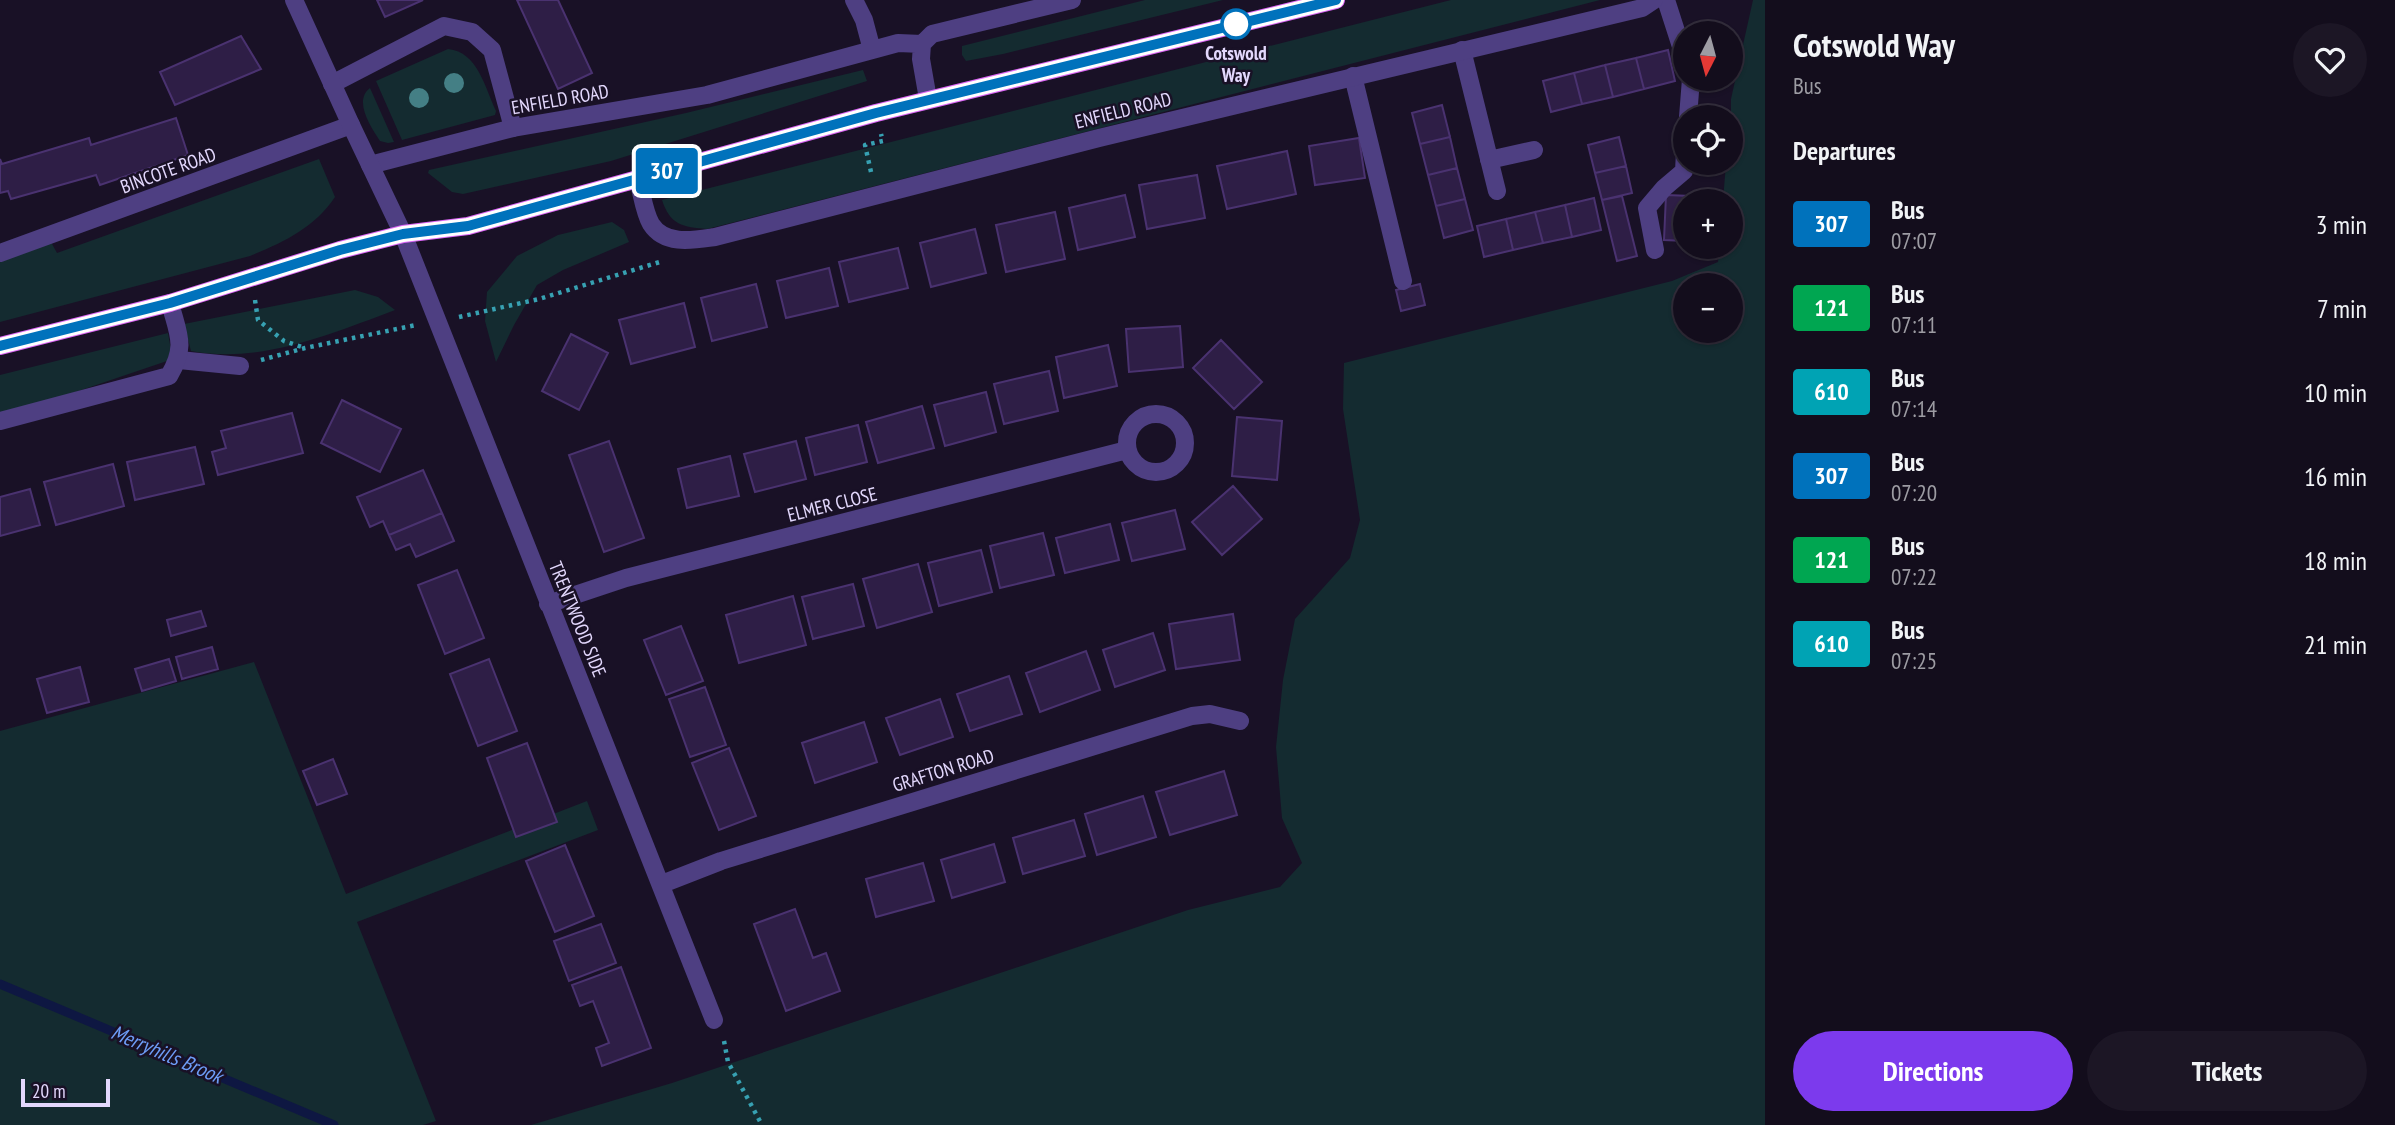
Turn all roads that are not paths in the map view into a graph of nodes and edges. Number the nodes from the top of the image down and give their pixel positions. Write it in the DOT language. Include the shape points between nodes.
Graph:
graph roads {
  1 [pos="295,0"];
  2 [pos="854,0"];
  3 [pos="1072,0"];
  4 [pos="1336,0"];
  5 [pos="1654,0"];
  6 [pos="1666,0"];
  7 [pos="1307,3"];
  8 [pos="1673,22"];
  9 [pos="922,44"];
  10 [pos="872,50"];
  11 [pos="1462,50"];
  12 [pos="1353,76"];
  13 [pos="332,84"];
  14 [pos="928,99"];
  15 [pos="351,125"];
  16 [pos="513,128"];
  17 [pos="1534,150"];
  18 [pos="1489,160"];
  19 [pos="370,165"];
  20 [pos="1679,175"];
  21 [pos="638,180"];
  22 [pos="1497,191"];
  23 [pos="403,234"];
  24 [pos="1655,250"];
  25 [pos="0,253"];
  26 [pos="1403,281"];
  27 [pos="170,303"];
  28 [pos="0,346"];
  29 [pos="179,360"];
  30 [pos="240,366"];
  31 [pos="0,421"];
  32 [pos="1127,450"];
  33 [pos="548,604"];
  34 [pos="1240,721"];
  35 [pos="662,884"];
  36 [pos="714,1020"];
  1 -- 13 [label="street"];
  2 -- 10 [label="street"];
  3 -- 9 [label="street, ENFIELD ROAD" via="933,34"];
  4 -- 7 [label="main road"];
  5 -- 11 [label="street, ENFIELD ROAD" via="1642,8"];
  6 -- 8 [label="street"];
  7 -- 14 [label="main road"];
  9 -- 10 [label="street, ENFIELD ROAD" via="898,43"];
  9 -- 14 [label="street"];
  10 -- 16 [label="street, ENFIELD ROAD" via="707,95"];
  11 -- 12 [label="street, ENFIELD ROAD"];
  11 -- 18 [label="street"];
  12 -- 21 [label="street, ENFIELD ROAD" via="685,242 651,224"];
  12 -- 26 [label="street"];
  13 -- 15 [label="street"];
  13 -- 16 [label="street" via="444,26 472,32 492,50"];
  14 -- 21 [label="main road"];
  15 -- 19 [label="street"];
  15 -- 25 [label="street, BINCOTE ROAD"];
  16 -- 19 [label="street, ENFIELD ROAD"];
  17 -- 18 [label="street"];
  18 -- 22 [label="street"];
  19 -- 23 [label="street"];
  20 -- 24 [label="street" via="1647,208"];
  21 -- 23 [label="main road" via="468,226"];
  23 -- 27 [label="main road"];
  23 -- 33 [label="street, TRENTWOOD SIDE"];
  27 -- 28 [label="main road"];
  27 -- 29 [label="street" via="181,345"];
  29 -- 30 [label="street"];
  29 -- 31 [label="street" via="169,376"];
  32 -- 33 [label="street, ELMER CLOSE" via="626,578"];
  33 -- 35 [label="street, TRENTWOOD SIDE"];
  34 -- 35 [label="street, GRAFTON ROAD" via="1192,716 721,861"];
  35 -- 36 [label="street, TRENTWOOD SIDE"];
}
